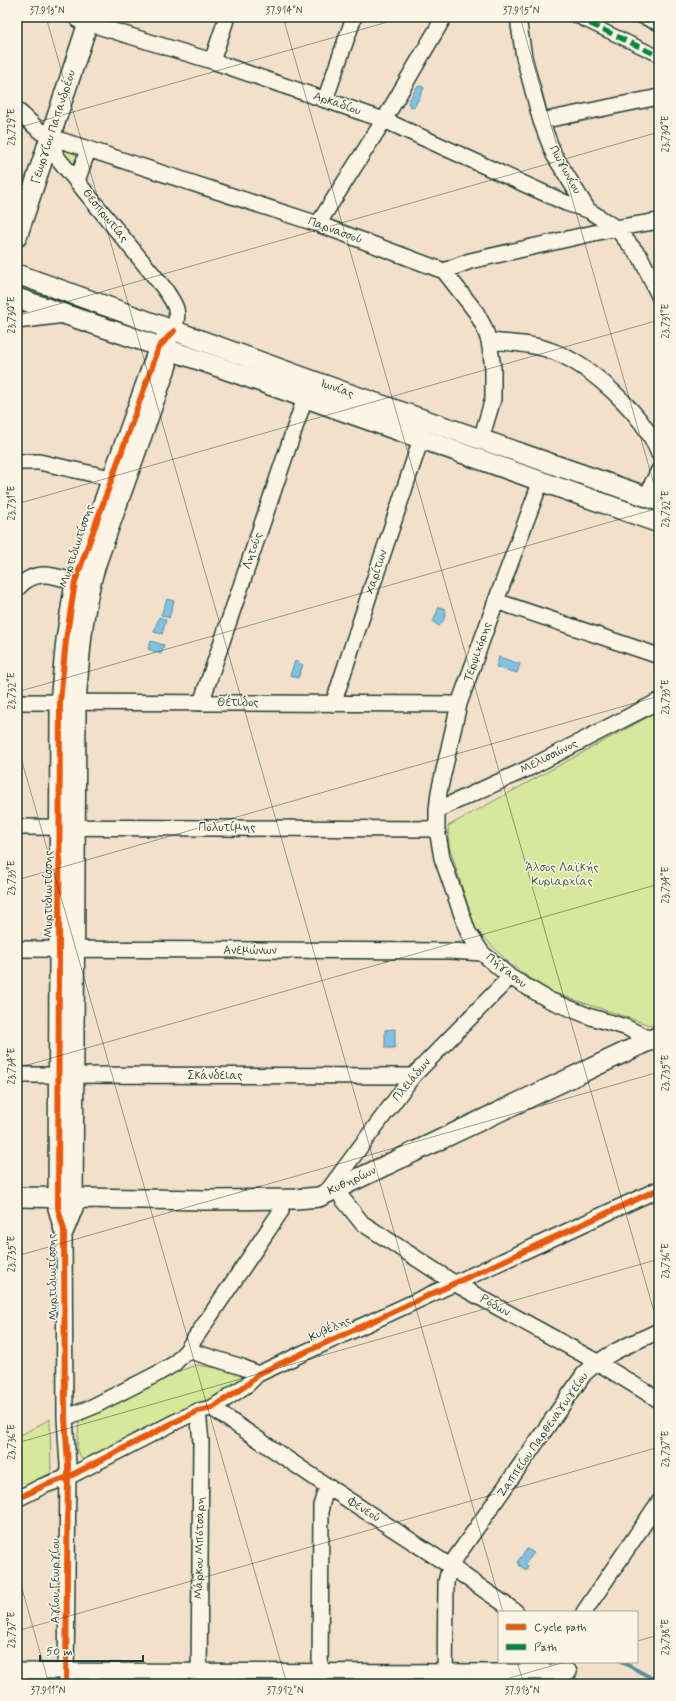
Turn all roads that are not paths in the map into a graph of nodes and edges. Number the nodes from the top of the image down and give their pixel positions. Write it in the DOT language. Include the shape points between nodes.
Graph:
graph roads {
  1 [pos="227,17"];
  2 [pos="354,17"];
  3 [pos="444,17"];
  4 [pos="520,17"];
  5 [pos="576,17"];
  6 [pos="640,17"];
  7 [pos="84,19"];
  8 [pos="659,25"];
  9 [pos="659,56"];
  10 [pos="212,61"];
  11 [pos="659,97"];
  12 [pos="325,100"];
  13 [pos="17,110"];
  14 [pos="384,120"];
  15 [pos="541,121"];
  16 [pos="46,135"];
  17 [pos="88,150"];
  18 [pos="77,181"];
  19 [pos="17,203"];
  20 [pos="588,210"];
  21 [pos="659,221"];
  22 [pos="318,224"];
  23 [pos="616,228"];
  24 [pos="17,237"];
  25 [pos="444,271"];
  26 [pos="17,274"];
  27 [pos="659,296"];
  28 [pos="17,298"];
  29 [pos="65,314"];
  30 [pos="17,321"];
  31 [pos="174,331"];
  32 [pos="489,341"];
  33 [pos="166,349"];
  34 [pos="305,398"];
  35 [pos="421,439"];
  36 [pos="481,439"];
  37 [pos="659,454"];
  38 [pos="17,462"];
  39 [pos="659,470"];
  40 [pos="111,478"];
  41 [pos="541,480"];
  42 [pos="654,500"];
  43 [pos="659,523"];
  44 [pos="82,584"];
  45 [pos="17,589"];
  46 [pos="496,601"];
  47 [pos="659,656"];
  48 [pos="659,701"];
  49 [pos="17,702"];
  50 [pos="68,702"];
  51 [pos="201,703"];
  52 [pos="333,704"];
  53 [pos="459,704"];
  54 [pos="437,810"];
  55 [pos="17,827"];
  56 [pos="67,828"];
  57 [pos="437,829"];
  58 [pos="17,949"];
  59 [pos="67,950"];
  60 [pos="482,953"];
  61 [pos="510,977"];
  62 [pos="657,1042"];
  63 [pos="17,1074"];
  64 [pos="66,1075"];
  65 [pos="413,1076"];
  66 [pos="659,1189"];
  67 [pos="334,1196"];
  68 [pos="17,1197"];
  69 [pos="66,1203"];
  70 [pos="17,1208"];
  71 [pos="281,1211"];
  72 [pos="64,1230"];
  73 [pos="454,1284"];
  74 [pos="659,1331"];
  75 [pos="187,1350"];
  76 [pos="597,1362"];
  77 [pos="258,1374"];
  78 [pos="659,1400"];
  79 [pos="205,1409"];
  80 [pos="65,1418"];
  81 [pos="68,1477"];
  82 [pos="327,1486"];
  83 [pos="17,1499"];
  84 [pos="659,1502"];
  85 [pos="450,1566"];
  86 [pos="515,1611"];
  87 [pos="585,1611"];
  88 [pos="17,1671"];
  89 [pos="569,1673"];
  90 [pos="66,1677"];
  91 [pos="199,1678"];
  92 [pos="320,1678"];
  93 [pos="445,1678"];
  1 -- 10 [label="street"];
  2 -- 12 [label="street"];
  3 -- 14 [label="street"];
  4 -- 15 [label="street, Πωγωνίου" via="524,57"];
  5 -- 9 [label="street"];
  6 -- 8 [label="street"];
  7 -- 10 [label="street, Αρκαδίου"];
  7 -- 16 [label="street, Γεωργίου Παπανδρέου"];
  10 -- 12 [label="street, Αρκαδίου"];
  11 -- 15 [label="street"];
  12 -- 14 [label="street, Αρκαδίου"];
  13 -- 16 [label="street"];
  14 -- 20 [label="street, Αρκαδίου" via="559,200"];
  14 -- 22 [label="street"];
  15 -- 20 [label="street, Πωγωνίου" via="554,155"];
  16 -- 17 [label="street, Παρνασσού"];
  16 -- 18 [label="street, Θεσπρωτίας" via="56,156"];
  16 -- 19 [label="street, Γεωργίου Παπανδρέου"];
  16 -- 24 [label="street, Γεωργίου Παπανδρέου"];
  17 -- 18 [label="street"];
  17 -- 22 [label="street, Παρνασσού"];
  18 -- 31 [label="street, Θεσπρωτίας" via="164,288 176,307 178,317"];
  20 -- 23 [label="street, Πωγωνίου"];
  21 -- 23 [label="street"];
  22 -- 25 [label="street, Παρνασσού"];
  23 -- 25 [label="street" via="470,261"];
  23 -- 27 [label="street, Πωγωνίου" via="640,258"];
  25 -- 32 [label="street" via="476,312"];
  26 -- 31 [label="street, Ιωνίας"];
  28 -- 29 [label="street, Ιωνίας"];
  29 -- 30 [label="street"];
  29 -- 33 [label="street, Ιωνίας"];
  31 -- 33 [label="street, Μυρτιδιωτίσσης"];
  31 -- 36 [label="street, Ιωνίας"];
  32 -- 36 [label="street" via="494,368 493,398"];
  32 -- 37 [label="street" via="519,343 550,350 579,365 607,384 654,442"];
  33 -- 34 [label="street, Ιωνίας"];
  33 -- 40 [label="street, Μυρτιδιωτίσσης"];
  33 -- 44 [label="street, Μυρτιδιωτίσσης"];
  34 -- 35 [label="street, Ιωνίας"];
  34 -- 51 [label="street, Λητούς"];
  35 -- 41 [label="street, Ιωνίας"];
  35 -- 52 [label="street, Χαρίτων"];
  36 -- 42 [label="street, Ιωνίας"];
  38 -- 40 [label="street" via="39,462"];
  39 -- 42 [label="street" via="652,484"];
  40 -- 44 [label="street, Μυρτιδιωτίσσης"];
  41 -- 43 [label="street, Ιωνίας"];
  41 -- 46 [label="street, Τερψιχόρης"];
  44 -- 45 [label="street" via="47,574 29,578"];
  44 -- 50 [label="street, Μυρτιδιωτίσσης" via="83,626"];
  46 -- 47 [label="street"];
  46 -- 53 [label="street, Τερψιχόρης"];
  48 -- 54 [label="street, Μελισσώνος" via="529,768"];
  49 -- 50 [label="street, Θέτιδος"];
  50 -- 51 [label="street, Θέτιδος"];
  50 -- 56 [label="street, Μυρτιδιωτίσσης"];
  51 -- 52 [label="street, Θέτιδος"];
  52 -- 53 [label="street, Θέτιδος"];
  53 -- 54 [label="street, Τερψιχόρης"];
  54 -- 57 [label="street, Τερψιχόρης"];
  55 -- 56 [label="street, Πολυτίμης"];
  56 -- 57 [label="street, Πολυτίμης"];
  56 -- 59 [label="street, Μυρτιδιωτίσσης"];
  57 -- 60 [label="street, Πήγασου" via="442,858 468,932"];
  58 -- 59 [label="street, Ανεμώνων"];
  59 -- 60 [label="street, Ανεμώνων"];
  59 -- 64 [label="street, Μυρτιδιωτίσσης"];
  60 -- 61 [label="street, Πήγασου"];
  61 -- 62 [label="street, Πήγασου" via="549,1000 625,1027"];
  61 -- 65 [label="street, Πλειάδων"];
  62 -- 67 [label="street, Κυθηρίων"];
  63 -- 64 [label="street, Σκάνδειας"];
  64 -- 65 [label="street, Σκάνδειας"];
  64 -- 69 [label="street, Μυρτιδιωτίσσης"];
  65 -- 67 [label="street, Πλειάδων"];
  66 -- 73 [label="street, Κυβέλης"];
  67 -- 69 [label="street, Κυθηρίων" via="296,1199"];
  67 -- 71 [label="street, Κυθηρίων" via="324,1205"];
  67 -- 73 [label="street, Ρόδων" via="362,1223"];
  68 -- 69 [label="street, Κυθηρίων"];
  69 -- 70 [label="street, Κυθηρίων"];
  69 -- 71 [label="street, Κυθηρίων"];
  69 -- 72 [label="street, Μυρτιδιωτίσσης"];
  71 -- 75 [label="street"];
  72 -- 80 [label="street, Μυρτιδιωτίσσης"];
  73 -- 76 [label="street, Ρόδων"];
  73 -- 77 [label="street, Κυβέλης"];
  74 -- 76 [label="street, Ζαππείου Παρθεναγωγείου"];
  75 -- 77 [label="street"];
  75 -- 80 [label="street" via="174,1364 155,1375"];
  76 -- 78 [label="street, Ρόδων"];
  76 -- 85 [label="street, Ζαππείου Παρθεναγωγείου" via="584,1374"];
  77 -- 79 [label="street, Κυβέλης" via="248,1384"];
  79 -- 81 [label="street, Κυβέλης"];
  79 -- 82 [label="street, Φενεού"];
  79 -- 91 [label="street, Μάρκου Μπότσαρη" via="201,1442"];
  80 -- 81 [label="street, Μυρτιδιωτίσσης"];
  81 -- 83 [label="street, Κυβέλης"];
  81 -- 90 [label="street, Αγίου Γεωργίου"];
  82 -- 85 [label="street, Φενεού"];
  82 -- 92 [label="street" via="321,1506"];
  84 -- 87 [label="street"];
  85 -- 86 [label="street, Φενεού"];
  85 -- 93 [label="street" via="446,1582"];
  88 -- 90 [label="street"];
  89 -- 93 [label="street"];
  90 -- 91 [label="street"];
  91 -- 92 [label="street"];
  92 -- 93 [label="street"];
}
